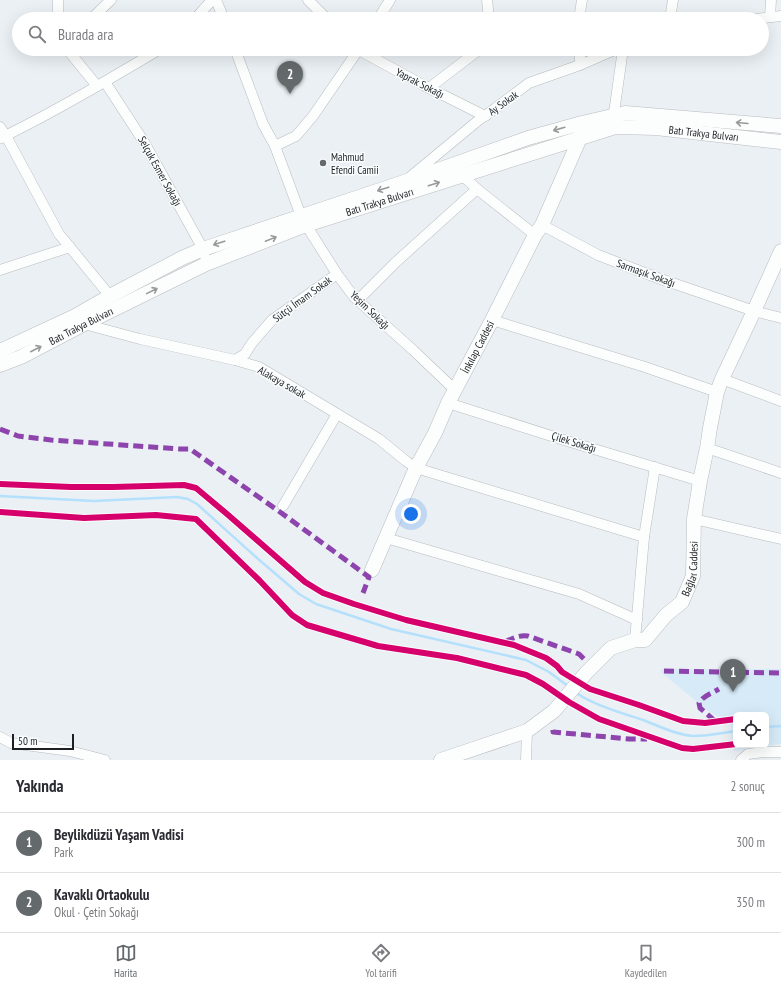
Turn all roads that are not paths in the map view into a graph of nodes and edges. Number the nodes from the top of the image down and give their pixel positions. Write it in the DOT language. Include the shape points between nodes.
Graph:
graph roads {
  1 [pos="58,0"];
  2 [pos="111,0"];
  3 [pos="212,0"];
  4 [pos="216,0"];
  5 [pos="390,0"];
  6 [pos="487,0"];
  7 [pos="582,0"];
  8 [pos="673,0"];
  9 [pos="771,0"];
  10 [pos="313,2"];
  11 [pos="58,12"];
  12 [pos="98,12"];
  13 [pos="201,12"];
  14 [pos="221,12"];
  15 [pos="321,12"];
  16 [pos="382,12"];
  17 [pos="488,12"];
  18 [pos="580,12"];
  19 [pos="671,12"];
  20 [pos="781,16"];
  21 [pos="770,17"];
  22 [pos="74,56"];
  23 [pos="148,56"];
  24 [pos="238,56"];
  25 [pos="353,56"];
  26 [pos="371,56"];
  27 [pos="471,56"];
  28 [pos="580,56"];
  29 [pos="600,56"];
  30 [pos="622,56"];
  31 [pos="580,64"];
  32 [pos="101,84"];
  33 [pos="429,88"];
  34 [pos="485,116"];
  35 [pos="582,122"];
  36 [pos="613,122"];
  37 [pos="781,126"];
  38 [pos="0,127"];
  39 [pos="3,137"];
  40 [pos="580,138"];
  41 [pos="781,142"];
  42 [pos="275,146"];
  43 [pos="462,175"];
  44 [pos="404,182"];
  45 [pos="477,189"];
  46 [pos="303,221"];
  47 [pos="538,230"];
  48 [pos="70,247"];
  49 [pos="202,249"];
  50 [pos="781,251"];
  51 [pos="206,264"];
  52 [pos="0,270"];
  53 [pos="337,274"];
  54 [pos="110,296"];
  55 [pos="358,300"];
  56 [pos="754,311"];
  57 [pos="781,318"];
  58 [pos="492,320"];
  59 [pos="84,324"];
  60 [pos="0,351"];
  61 [pos="235,360"];
  62 [pos="0,365"];
  63 [pos="722,379"];
  64 [pos="455,390"];
  65 [pos="717,392"];
  66 [pos="781,401"];
  67 [pos="448,402"];
  68 [pos="337,414"];
  69 [pos="707,448"];
  70 [pos="655,467"];
  71 [pos="416,468"];
  72 [pos="781,473"];
  73 [pos="700,481"];
  74 [pos="283,506"];
  75 [pos="694,519"];
  76 [pos="644,536"];
  77 [pos="386,538"];
  78 [pos="781,539"];
  79 [pos="372,570"];
  80 [pos="637,620"];
  81 [pos="635,640"];
  82 [pos="527,731"];
  83 [pos="0,737"];
  84 [pos="781,752"];
  85 [pos="105,760"];
  86 [pos="441,760"];
  87 [pos="526,760"];
  88 [pos="741,760"];
  1 -- 11 [label="street"];
  2 -- 12 [label="street"];
  3 -- 13 [label="street"];
  4 -- 14 [label="street"];
  5 -- 16 [label="street"];
  6 -- 17 [label="street"];
  7 -- 18 [label="street"];
  8 -- 19 [label="street"];
  9 -- 21 [label="street"];
  10 -- 15 [label="street"];
  20 -- 21 [label="street"];
  22 -- 32 [label="street, Selçuk Esmer Sokağı"];
  23 -- 32 [label="street"];
  24 -- 42 [label="street, Yeşim Sokağı" via="263,124"];
  25 -- 42 [label="street" via="314,116 296,136"];
  26 -- 33 [label="street, Yaprak Sokağı"];
  27 -- 33 [label="street"];
  28 -- 31 [label="street"];
  29 -- 31 [label="street, Ay Sokak"];
  30 -- 36 [label="street"];
  31 -- 34 [label="street, Ay Sokak" via="529,83"];
  32 -- 39 [label="street"];
  32 -- 49 [label="street, Selçuk Esmer Sokağı" via="144,142"];
  33 -- 34 [label="street, Yaprak Sokağı"];
  34 -- 44 [label="street, Ay Sokak"];
  35 -- 36 [label="main road, Batı Trakya Bulvarı"];
  35 -- 40 [label="main road, İnkılap Caddesi"];
  35 -- 44 [label="main road, Batı Trakya Bulvarı, one-way" via="528,138"];
  37 -- 36 [label="main road, Batı Trakya Bulvarı, one-way" via="625,113"];
  36 -- 40 [label="main road, Batı Trakya Bulvarı"];
  36 -- 41 [label="main road, Batı Trakya Bulvarı" via="616,127 656,128"];
  38 -- 39 [label="street"];
  39 -- 48 [label="street" via="59,234"];
  40 -- 43 [label="main road, Batı Trakya Bulvarı"];
  40 -- 47 [label="main road, İnkılap Caddesi"];
  42 -- 46 [label="street, Yeşim Sokağı"];
  43 -- 45 [label="street, Sarmaşık Sokağı"];
  46 -- 43 [label="main road, Batı Trakya Bulvarı, one-way"];
  44 -- 46 [label="main road, Batı Trakya Bulvarı, one-way"];
  45 -- 47 [label="street, Sarmaşık Sokağı"];
  45 -- 55 [label="street"];
  46 -- 49 [label="main road, Batı Trakya Bulvarı, one-way"];
  51 -- 46 [label="main road, Batı Trakya Bulvarı, one-way"];
  46 -- 53 [label="street, Yeşim Sokağı"];
  47 -- 56 [label="street, Sarmaşık Sokağı" via="658,278"];
  47 -- 58 [label="main road, İnkılap Caddesi"];
  48 -- 52 [label="street"];
  48 -- 54 [label="street"];
  49 -- 51 [label="street, Selçuk Esmer Sokağı"];
  49 -- 54 [label="main road, Batı Trakya Bulvarı"];
  50 -- 56 [label="main road, Bağlar Caddesi"];
  59 -- 51 [label="main road, Batı Trakya Bulvarı, one-way"];
  53 -- 55 [label="street, Yeşim Sokağı"];
  53 -- 61 [label="street, Sütçü İmam Sokak" via="272,320 245,354"];
  54 -- 60 [label="main road, Batı Trakya Bulvarı" via="75,316"];
  55 -- 64 [label="street, Yeşim Sokağı"];
  56 -- 57 [label="street, Sarmaşık Sokağı"];
  56 -- 63 [label="main road, Bağlar Caddesi"];
  58 -- 64 [label="main road, İnkılap Caddesi"];
  58 -- 65 [label="street"];
  59 -- 61 [label="street, Alakaya sokak"];
  62 -- 59 [label="main road, Batı Trakya Bulvarı, one-way" via="21,357"];
  61 -- 68 [label="street, Alakaya sokak" via="259,367"];
  63 -- 65 [label="main road, Bağlar Caddesi"];
  63 -- 66 [label="street"];
  64 -- 67 [label="main road, İnkılap Caddesi"];
  65 -- 69 [label="main road, Bağlar Caddesi"];
  67 -- 70 [label="street, Çilek Sokağı"];
  67 -- 71 [label="main road, İnkılap Caddesi"];
  68 -- 71 [label="street, Alakaya sokak" via="379,439"];
  68 -- 74 [label="street"];
  69 -- 72 [label="street"];
  69 -- 73 [label="main road, Bağlar Caddesi"];
  70 -- 73 [label="street, Çilek Sokağı"];
  70 -- 76 [label="street"];
  71 -- 76 [label="street"];
  71 -- 77 [label="main road, İnkılap Caddesi"];
  73 -- 75 [label="main road, Bağlar Caddesi"];
  75 -- 78 [label="street"];
  75 -- 81 [label="main road, Bağlar Caddesi" via="693,576 682,602 666,615 645,640"];
  76 -- 80 [label="street"];
  77 -- 79 [label="main road, İnkılap Caddesi"];
  77 -- 80 [label="street" via="579,594"];
  80 -- 81 [label="street"];
  81 -- 82 [label="main road, Bağlar Caddesi" via="612,648 586,673 554,711"];
  82 -- 86 [label="main road, Bağlar Caddesi"];
  82 -- 87 [label="street"];
  83 -- 85 [label="street" via="11,743 70,751"];
  84 -- 88 [label="street" via="748,754"];
}
